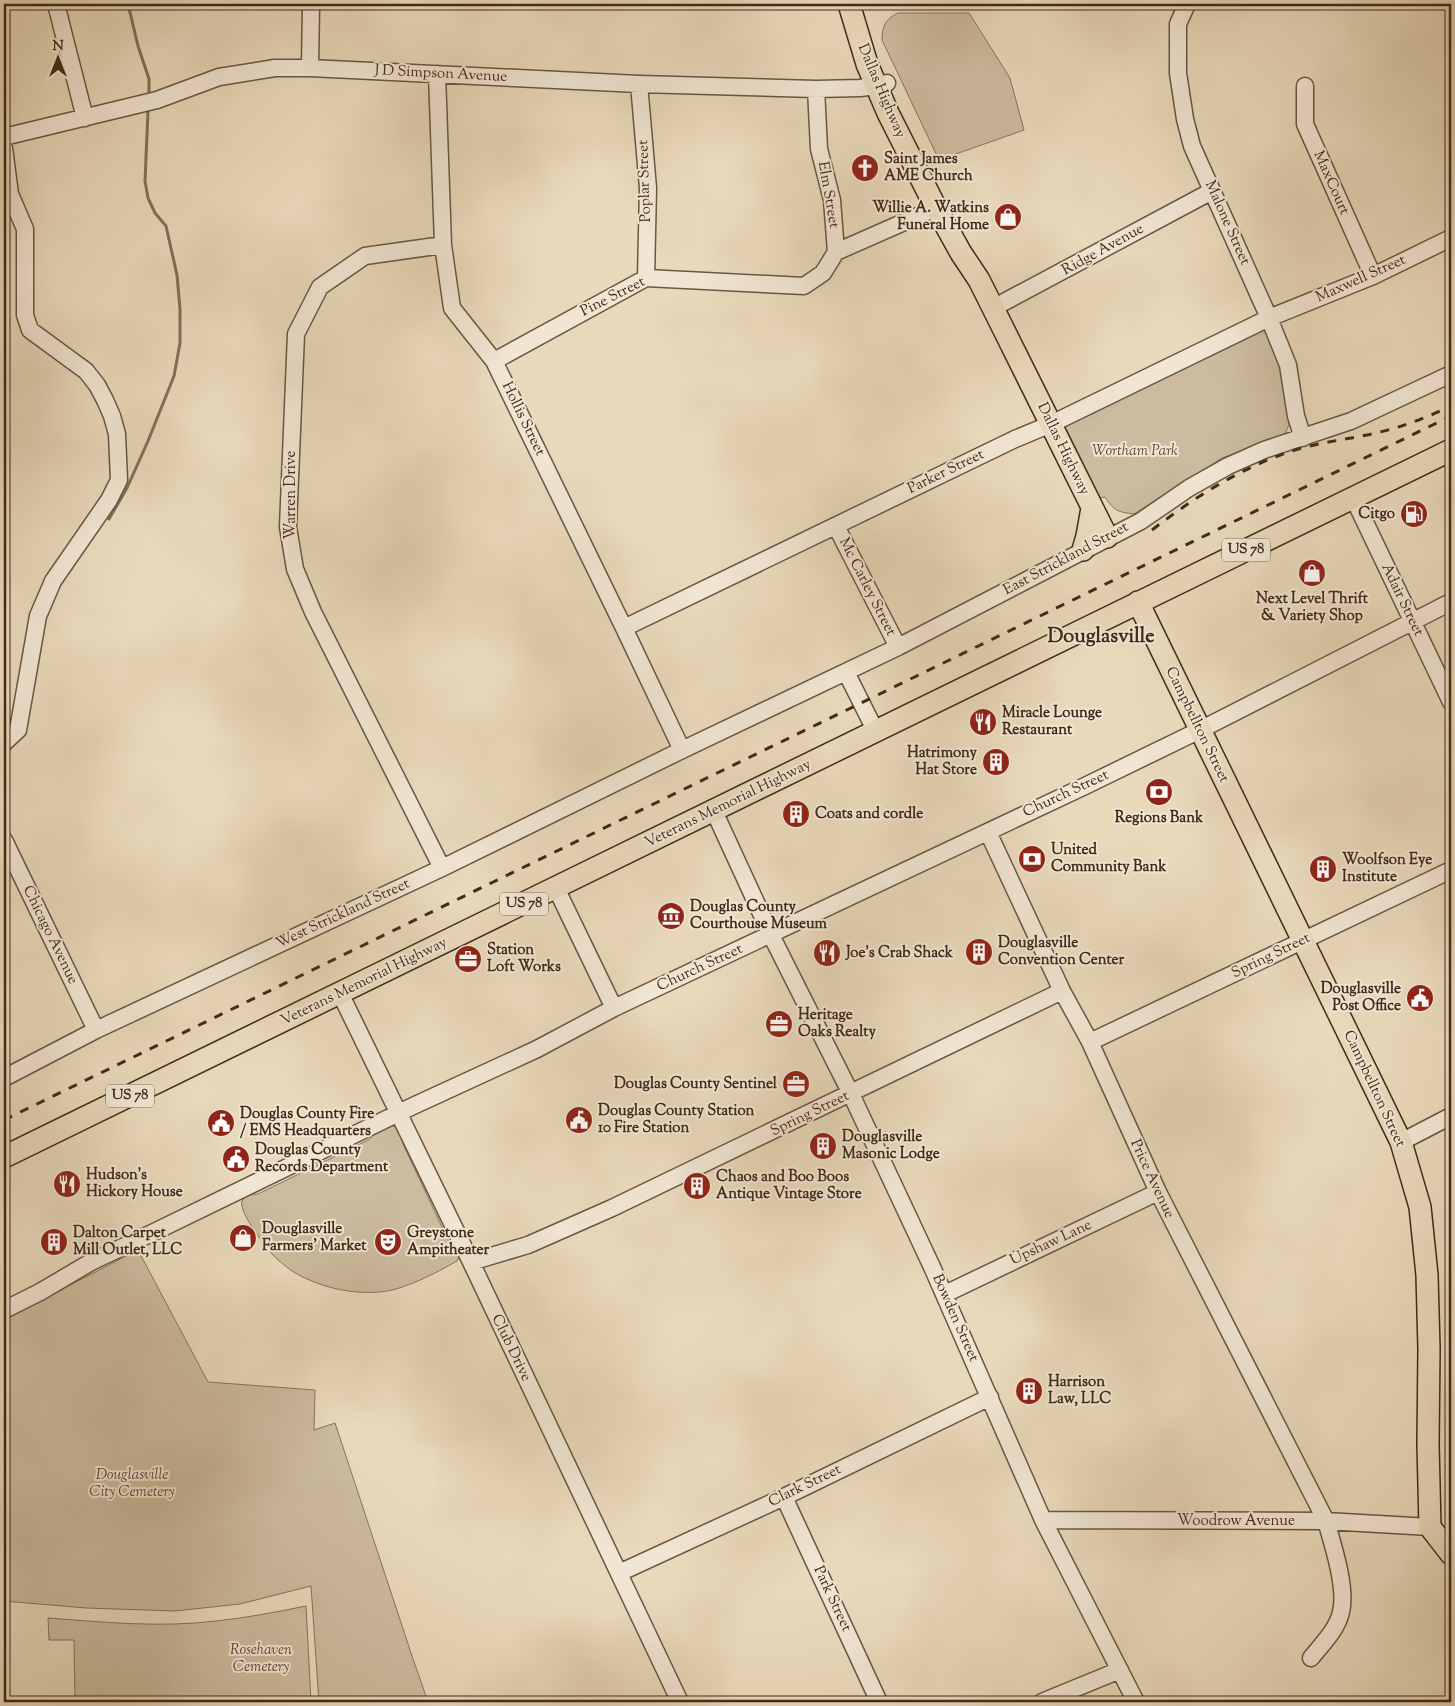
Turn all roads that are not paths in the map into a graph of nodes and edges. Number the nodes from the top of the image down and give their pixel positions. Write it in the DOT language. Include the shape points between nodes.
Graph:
graph roads {
  1 [pos="56,4"];
  2 [pos="311,4"];
  3 [pos="849,4"];
  4 [pos="858,4"];
  5 [pos="1187,4"];
  6 [pos="310,68"];
  7 [pos="437,74"];
  8 [pos="639,84"];
  9 [pos="881,84"];
  10 [pos="1305,86"];
  11 [pos="816,89"];
  12 [pos="85,118"];
  13 [pos="4,137"];
  14 [pos="4,148"];
  15 [pos="1212,191"];
  16 [pos="936,208"];
  17 [pos="1451,238"];
  18 [pos="443,245"];
  19 [pos="836,252"];
  20 [pos="1372,276"];
  21 [pos="646,278"];
  22 [pos="979,280"];
  23 [pos="993,308"];
  24 [pos="1269,318"];
  25 [pos="494,361"];
  26 [pos="1451,374"];
  27 [pos="1051,424"];
  28 [pos="1303,438"];
  29 [pos="1451,450"];
  30 [pos="1354,497"];
  31 [pos="1092,508"];
  32 [pos="836,526"];
  33 [pos="1107,537"];
  34 [pos="1083,550"];
  35 [pos="1138,602"];
  36 [pos="1451,602"];
  37 [pos="1413,622"];
  38 [pos="624,628"];
  39 [pos="898,648"];
  40 [pos="846,672"];
  41 [pos="1451,702"];
  42 [pos="1200,730"];
  43 [pos="876,732"];
  44 [pos="4,743"];
  45 [pos="682,750"];
  46 [pos="714,811"];
  47 [pos="988,832"];
  48 [pos="4,840"];
  49 [pos="442,868"];
  50 [pos="1451,870"];
  51 [pos="556,888"];
  52 [pos="771,935"];
  53 [pos="1302,941"];
  54 [pos="1062,991"];
  55 [pos="340,993"];
  56 [pos="614,1008"];
  57 [pos="96,1030"];
  58 [pos="1090,1042"];
  59 [pos="4,1078"];
  60 [pos="851,1094"];
  61 [pos="398,1113"];
  62 [pos="1451,1116"];
  63 [pos="1401,1142"];
  64 [pos="4,1157"];
  65 [pos="1158,1192"];
  66 [pos="471,1262"];
  67 [pos="945,1294"];
  68 [pos="4,1310"];
  69 [pos="990,1397"];
  70 [pos="784,1497"];
  71 [pos="1043,1520"];
  72 [pos="1326,1521"];
  73 [pos="1430,1526"];
  74 [pos="1451,1554"];
  75 [pos="619,1573"];
  76 [pos="1311,1658"];
  77 [pos="1120,1670"];
  78 [pos="680,1702"];
  79 [pos="879,1702"];
  80 [pos="1042,1702"];
  81 [pos="1136,1702"];
  1 -- 12 [label="street"];
  2 -- 6 [label="street"];
  3 -- 9 [label="main road, Dallas Highway" via="858,37"];
  4 -- 9 [label="main road, Dallas Highway"];
  5 -- 15 [label="street, Malone Street" via="1178,24 1178,73 1192,146"];
  6 -- 7 [label="street, J D Simpson Avenue"];
  6 -- 12 [label="street, J D Simpson Avenue" via="275,68 218,77 157,100"];
  7 -- 8 [label="street, J D Simpson Avenue"];
  7 -- 18 [label="street, Hollis Street"];
  8 -- 11 [label="street, J D Simpson Avenue"];
  8 -- 21 [label="street, Poplar Street" via="648,188"];
  9 -- 11 [label="street, J D Simpson Avenue"];
  9 -- 16 [label="main road, Dallas Highway"];
  9 -- 22 [label="main road, Dallas Highway" via="968,250"];
  10 -- 20 [label="street, MaxCourt" via="1305,124"];
  11 -- 19 [label="street, Elm Street" via="819,149 832,200"];
  12 -- 13 [label="street, J D Simpson Avenue"];
  14 -- 44 [label="street" via="10,194 25,229 25,315 30,330 86,371 97,385 117,434 119,480 45,599 38,616 18,730"];
  15 -- 23 [label="street, Ridge Avenue"];
  15 -- 24 [label="street, Malone Street"];
  16 -- 19 [label="street"];
  16 -- 22 [label="main road, Dallas Highway"];
  17 -- 20 [label="street, Maxwell Street"];
  18 -- 25 [label="street, Hollis Street" via="452,308"];
  18 -- 49 [label="street, Warren Drive" via="365,256 320,287 296,334 288,527 295,569 313,612"];
  19 -- 21 [label="street, Pine Street" via="823,273 804,286"];
  20 -- 24 [label="street, Maxwell Street"];
  21 -- 25 [label="street, Pine Street"];
  22 -- 23 [label="main road, Dallas Highway"];
  23 -- 27 [label="main road, Dallas Highway"];
  24 -- 27 [label="street, Parker Street"];
  24 -- 28 [label="street, Malone Street" via="1288,365"];
  25 -- 38 [label="street, Hollis Street"];
  26 -- 28 [label="street, East Strickland Street" via="1360,417"];
  27 -- 31 [label="main road, Dallas Highway"];
  27 -- 32 [label="street, Parker Street"];
  28 -- 33 [label="street, East Strickland Street" via="1228,466 1141,521"];
  29 -- 30 [label="main road, Veterans Memorial Highway / US 78"];
  30 -- 35 [label="main road, Veterans Memorial Highway / US 78"];
  30 -- 37 [label="street, Adair Street"];
  31 -- 33 [label="main road, Dallas Highway"];
  31 -- 34 [label="main road"];
  32 -- 38 [label="street, Parker Street"];
  32 -- 39 [label="street, Mc Carley Street"];
  33 -- 34 [label="street, East Strickland Street"];
  34 -- 39 [label="street, East Strickland Street"];
  35 -- 42 [label="main road, Campbellton Street"];
  35 -- 43 [label="main road, Veterans Memorial Highway / US 78"];
  36 -- 37 [label="street, Church Street"];
  37 -- 41 [label="street, Adair Street"];
  37 -- 42 [label="street, Church Street"];
  38 -- 45 [label="street, Hollis Street"];
  39 -- 40 [label="street, East Strickland Street"];
  40 -- 43 [label="street"];
  40 -- 45 [label="street, East Strickland Street"];
  42 -- 47 [label="street, Church Street"];
  42 -- 53 [label="main road, Campbellton Street"];
  43 -- 46 [label="main road, Veterans Memorial Highway / US 78"];
  45 -- 49 [label="street, West Strickland Street"];
  46 -- 51 [label="main road, Veterans Memorial Highway / US 78"];
  46 -- 52 [label="street, Bowden Street"];
  47 -- 52 [label="street, Church Street"];
  47 -- 54 [label="street, Price Avenue"];
  48 -- 57 [label="street, Chicago Avenue"];
  49 -- 57 [label="street, West Strickland Street"];
  50 -- 53 [label="street, Spring Street"];
  51 -- 55 [label="main road, Veterans Memorial Highway / US 78"];
  51 -- 56 [label="street"];
  52 -- 56 [label="street, Church Street"];
  52 -- 60 [label="street, Bowden Street"];
  53 -- 58 [label="street, Spring Street"];
  53 -- 63 [label="main road, Campbellton Street"];
  54 -- 58 [label="street, Price Avenue"];
  54 -- 60 [label="street, Spring Street"];
  55 -- 61 [label="street, Club Drive"];
  55 -- 64 [label="main road, Veterans Memorial Highway / US 78"];
  56 -- 61 [label="street, Church Street" via="537,1049"];
  57 -- 59 [label="street, West Strickland Street"];
  58 -- 65 [label="street, Price Avenue"];
  60 -- 66 [label="street, Spring Street" via="612,1208 528,1244"];
  60 -- 67 [label="street, Bowden Street"];
  61 -- 66 [label="street, Club Drive"];
  61 -- 68 [label="street, Church Street" via="92,1262"];
  62 -- 63 [label="street"];
  63 -- 73 [label="main road, Campbellton Street" via="1420,1207 1427,1275"];
  65 -- 67 [label="street, Upshaw Lane"];
  65 -- 72 [label="street, Price Avenue"];
  66 -- 75 [label="street, Club Drive"];
  67 -- 69 [label="street, Bowden Street"];
  69 -- 70 [label="street, Clark Street"];
  69 -- 71 [label="street, Bowden Street"];
  70 -- 75 [label="street, Clark Street"];
  70 -- 79 [label="street, Park Street"];
  71 -- 72 [label="street, Woodrow Avenue"];
  71 -- 77 [label="street, Bowden Street"];
  72 -- 73 [label="street, Woodrow Avenue"];
  72 -- 76 [label="street, Price Avenue" via="1337,1559 1341,1612 1334,1629"];
  73 -- 74 [label="main road"];
  75 -- 78 [label="street, Club Drive"];
  77 -- 80 [label="street"];
  77 -- 81 [label="street, Bowden Street"];
}
